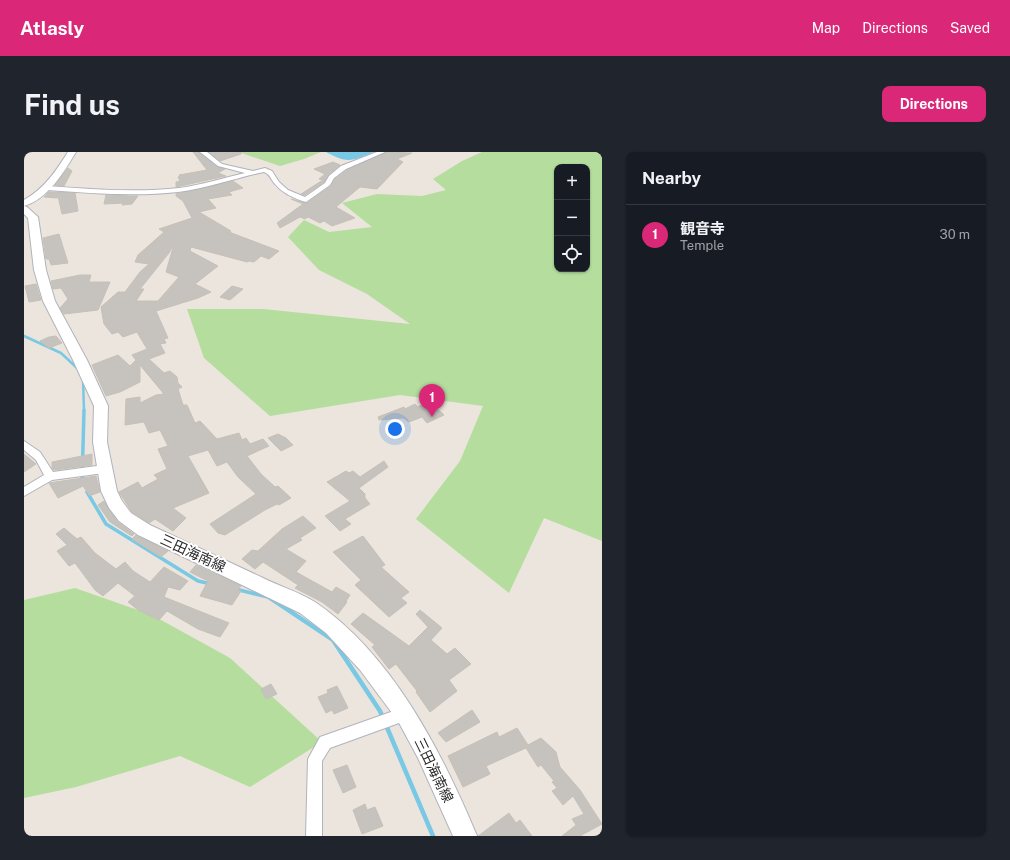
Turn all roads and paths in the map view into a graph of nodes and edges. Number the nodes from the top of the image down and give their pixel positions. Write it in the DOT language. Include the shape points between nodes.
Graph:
graph roads {
  1 [pos="72,152"];
  2 [pos="203,152"];
  3 [pos="382,152"];
  4 [pos="253,172"];
  5 [pos="47,188"];
  6 [pos="24,203"];
  7 [pos="24,209"];
  8 [pos="24,445"];
  9 [pos="104,469"];
  10 [pos="50,476"];
  11 [pos="24,492"];
  12 [pos="405,714"];
  13 [pos="314,836"];
  14 [pos="465,836"];
  1 -- 5 [label="street"];
  2 -- 4 [label="street" via="220,165"];
  3 -- 4 [label="street" via="340,169 328,184 306,200 286,191 270,172"];
  4 -- 5 [label="street" via="196,187 164,191 98,192"];
  5 -- 6 [label="street"];
  7 -- 9 [label="main road, 三田海南線" via="33,217 40,270 50,301 101,406 100,442"];
  8 -- 10 [label="street" via="35,450"];
  9 -- 10 [label="street"];
  9 -- 12 [label="main road, 三田海南線" via="114,504 125,516 144,530 308,607 353,647"];
  10 -- 11 [label="street"];
  12 -- 13 [label="street" via="325,742 315,759"];
  12 -- 14 [label="main road, 三田海南線" via="426,750"];
}
